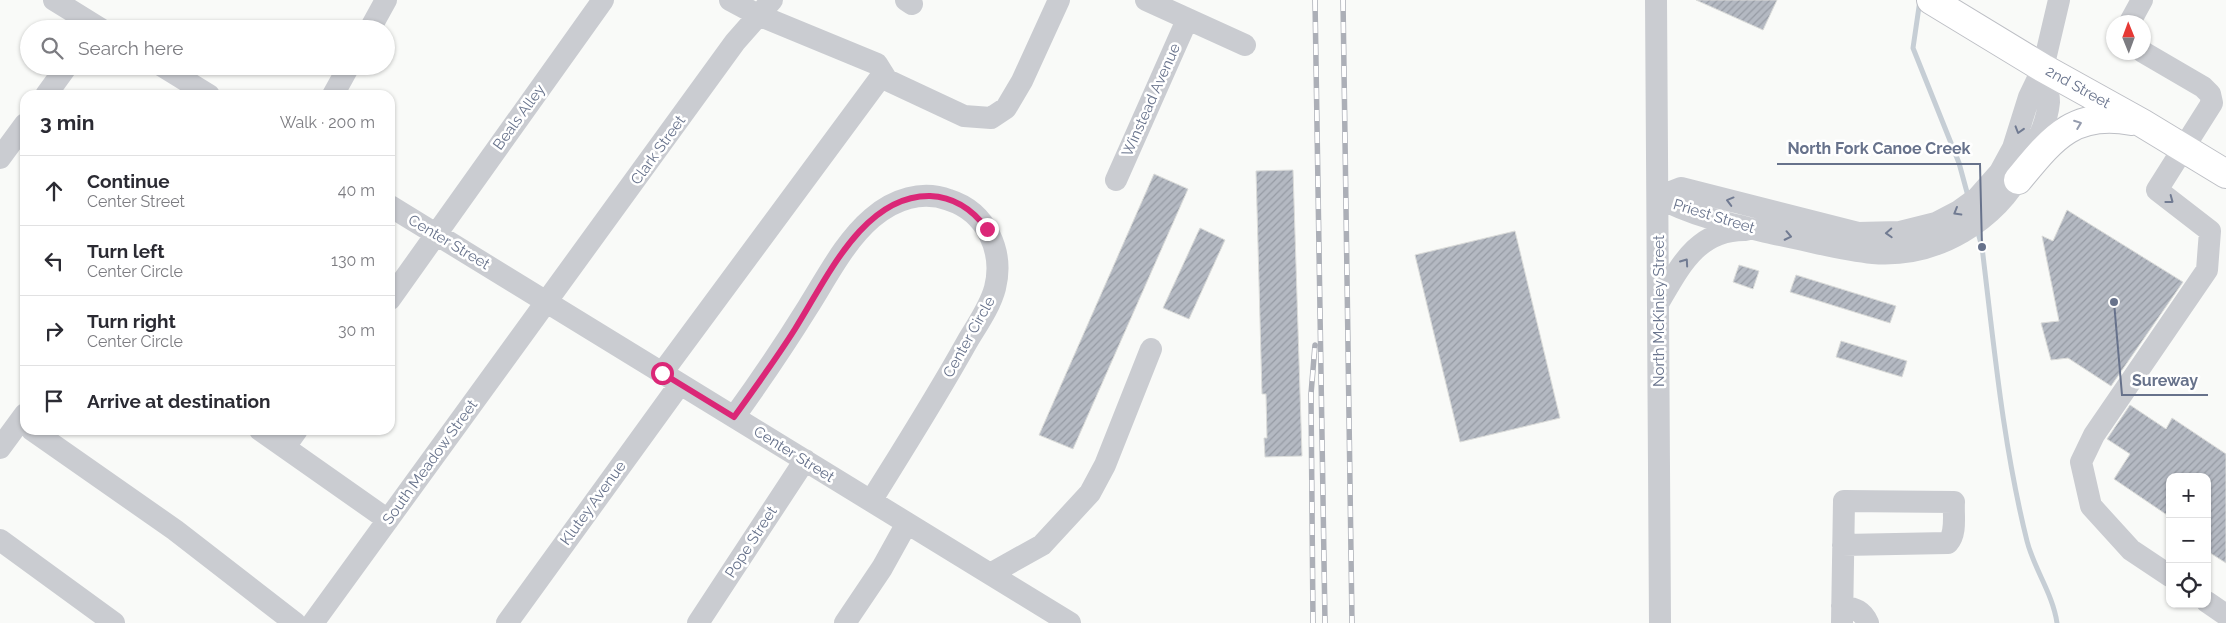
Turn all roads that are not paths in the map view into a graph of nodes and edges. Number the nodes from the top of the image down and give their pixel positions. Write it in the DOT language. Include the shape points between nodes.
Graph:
graph roads {
  1 [pos="54,0"];
  2 [pos="386,0"];
  3 [pos="603,0"];
  4 [pos="730,0"];
  5 [pos="1059,0"];
  6 [pos="1146,0"];
  7 [pos="1656,0"];
  8 [pos="1931,0"];
  9 [pos="2058,0"];
  10 [pos="2142,0"];
  11 [pos="765,7"];
  12 [pos="2134,15"];
  13 [pos="85,20"];
  14 [pos="375,20"];
  15 [pos="1187,20"];
  16 [pos="1245,45"];
  17 [pos="2151,57"];
  18 [pos="2043,68"];
  19 [pos="883,74"];
  20 [pos="60,75"];
  21 [pos="177,75"];
  22 [pos="344,75"];
  23 [pos="50,90"];
  24 [pos="201,90"];
  25 [pos="336,90"];
  26 [pos="2219,103"];
  27 [pos="2142,123"];
  28 [pos="20,131"];
  29 [pos="2184,149"];
  30 [pos="0,158"];
  31 [pos="2226,174"];
  32 [pos="1116,180"];
  33 [pos="2008,183"];
  34 [pos="1658,197"];
  35 [pos="395,209"];
  36 [pos="1758,230"];
  37 [pos="1938,233"];
  38 [pos="436,234"];
  39 [pos="395,292"];
  40 [pos="546,302"];
  41 [pos="1659,303"];
  42 [pos="1150,349"];
  43 [pos="671,378"];
  44 [pos="734,417"];
  45 [pos="20,428"];
  46 [pos="42,435"];
  47 [pos="277,435"];
  48 [pos="291,439"];
  49 [pos="0,448"];
  50 [pos="805,460"];
  51 [pos="871,501"];
  52 [pos="388,520"];
  53 [pos="907,523"];
  54 [pos="0,540"];
  55 [pos="1843,545"];
  56 [pos="2166,573"];
  57 [pos="990,574"];
  58 [pos="2211,605"];
  59 [pos="1842,615"];
  60 [pos="2226,615"];
  61 [pos="104,620"];
  62 [pos="295,623"];
  63 [pos="313,623"];
  64 [pos="507,623"];
  65 [pos="698,623"];
  66 [pos="845,623"];
  67 [pos="1070,623"];
  68 [pos="1660,623"];
  69 [pos="1868,623"];
  1 -- 13 [label="street"];
  2 -- 14 [label="street"];
  3 -- 38 [label="street, Beals Alley"];
  4 -- 11 [label="street"];
  5 -- 19 [label="street" via="1022,81 1006,108 991,118 964,116 887,80"];
  6 -- 15 [label="street"];
  7 -- 34 [label="street, North McKinley Street"];
  8 -- 18 [label="main road, 2nd Street"];
  9 -- 18 [label="street, Priest Street"];
  10 -- 12 [label="street"];
  11 -- 19 [label="street" via="877,64"];
  11 -- 40 [label="street, Clark Street" via="735,42"];
  15 -- 16 [label="street"];
  15 -- 32 [label="street, Winstead Avenue"];
  17 -- 26 [label="street" via="2203,87"];
  18 -- 27 [label="main road, 2nd Street"];
  18 -- 33 [label="street, Priest Street" via="2049,101 2042,130"];
  19 -- 43 [label="street, Klutey Avenue"];
  20 -- 23 [label="street"];
  21 -- 24 [label="street"];
  22 -- 25 [label="street"];
  26 -- 29 [label="street"];
  27 -- 29 [label="main road, 2nd Street"];
  33 -- 27 [label="main road, one-way" via="2048,143 2083,121 2118,118"];
  28 -- 30 [label="street"];
  29 -- 31 [label="main road, 2nd Street"];
  29 -- 56 [label="street, one-way" via="2157,190 2210,231 2207,270 2094,434 2081,462 2091,506 2130,550"];
  33 -- 37 [label="street, Priest Street" via="1976,198"];
  34 -- 36 [label="street, Priest Street" via="1678,208"];
  37 -- 34 [label="street, Priest Street, one-way" via="1838,229 1682,188"];
  34 -- 41 [label="street, North McKinley Street"];
  35 -- 38 [label="street, Center Street"];
  36 -- 37 [label="street, Priest Street, one-way" via="1875,253 1905,252"];
  41 -- 36 [label="street, one-way" via="1687,258 1708,239 1723,232"];
  38 -- 39 [label="street, Beals Alley"];
  38 -- 40 [label="street, Center Street"];
  40 -- 43 [label="street, Center Street"];
  40 -- 52 [label="street, South Meadow Street"];
  41 -- 68 [label="street, North McKinley Street"];
  42 -- 57 [label="street" via="1105,465 1090,493 1042,545"];
  43 -- 44 [label="street, Center Street"];
  43 -- 64 [label="street, Klutey Avenue"];
  44 -- 50 [label="street, Center Street"];
  44 -- 51 [label="street, Center Circle" via="782,349 839,258 871,219 883,209 910,198 938,196 965,207 977,216 994,244 997,259 994,289 954,365"];
  45 -- 49 [label="street"];
  46 -- 62 [label="street" via="175,530"];
  47 -- 48 [label="street"];
  48 -- 52 [label="street"];
  50 -- 51 [label="street, Center Street"];
  50 -- 65 [label="street, Pope Street"];
  51 -- 53 [label="street, Center Street"];
  52 -- 63 [label="street, South Meadow Street"];
  53 -- 57 [label="street, Center Street"];
  53 -- 66 [label="street"];
  54 -- 61 [label="street"];
  55 -- 55 [label="street" via="1844,501 1954,502 1952,539 1948,543"];
  55 -- 59 [label="street"];
  57 -- 67 [label="street, Center Street"];
  58 -- 60 [label="street"];
  59 -- 69 [label="street" via="1854,608 1862,612"];
}
